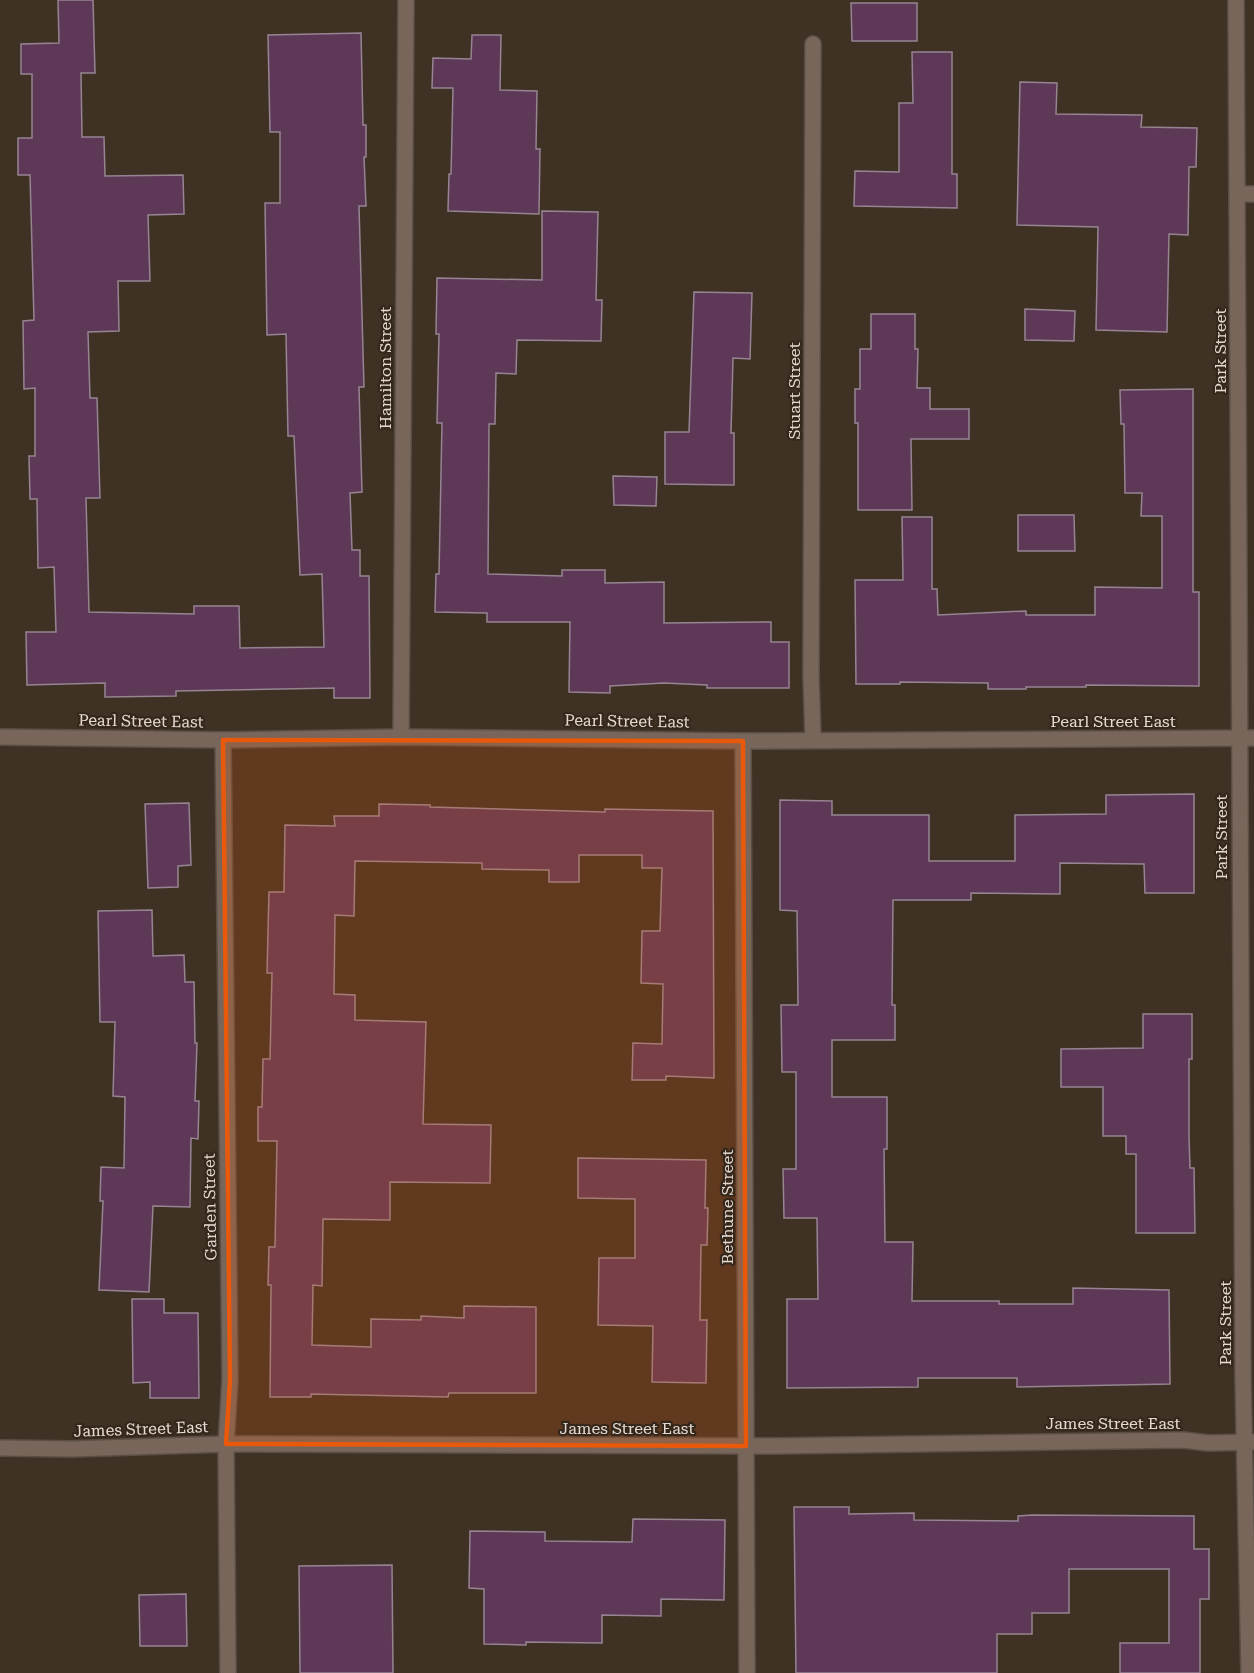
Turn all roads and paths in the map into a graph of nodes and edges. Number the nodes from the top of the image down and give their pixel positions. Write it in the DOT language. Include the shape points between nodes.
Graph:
graph roads {
  1 [pos="406,0"];
  2 [pos="1236,0"];
  3 [pos="813,44"];
  4 [pos="1237,194"];
  5 [pos="1254,194"];
  6 [pos="0,736"];
  7 [pos="401,737"];
  8 [pos="1246,738"];
  9 [pos="813,739"];
  10 [pos="223,740"];
  11 [pos="743,741"];
  12 [pos="1250,1443"];
  13 [pos="226,1444"];
  14 [pos="746,1446"];
  15 [pos="0,1448"];
  16 [pos="228,1673"];
  17 [pos="747,1673"];
  18 [pos="1249,1673"];
  1 -- 7 [label="street, Hamilton Street"];
  2 -- 4 [label="street, Park Street"];
  3 -- 9 [label="street, Stuart Street"];
  4 -- 5 [label="street"];
  4 -- 8 [label="street, Park Street"];
  6 -- 10 [label="street, Pearl Street East"];
  7 -- 10 [label="street, Pearl Street East"];
  7 -- 11 [label="street, Pearl Street East"];
  8 -- 9 [label="street, Pearl Street East"];
  8 -- 12 [label="street, Park Street"];
  9 -- 11 [label="street, Pearl Street East"];
  10 -- 13 [label="street, Garden Street" via="230,1380"];
  11 -- 14 [label="street, Bethune Street"];
  12 -- 14 [label="street, James Street East" via="1183,1440"];
  12 -- 18 [label="street, Park Street"];
  13 -- 14 [label="street, James Street East"];
  13 -- 15 [label="street, James Street East"];
  13 -- 16 [label="street, Garden Street"];
  14 -- 17 [label="street, Bethune Street"];
}
